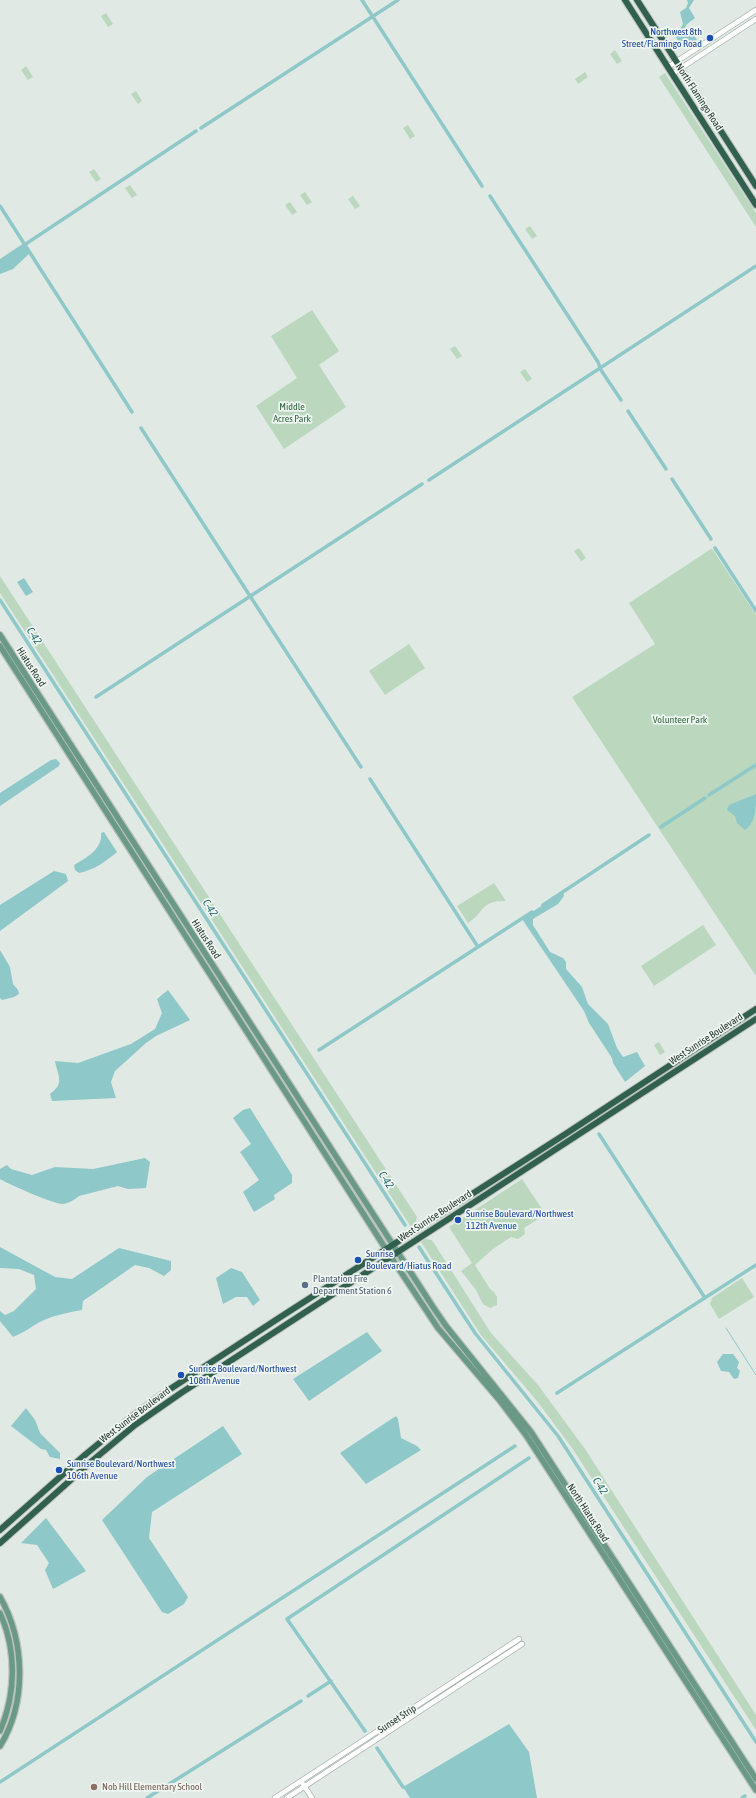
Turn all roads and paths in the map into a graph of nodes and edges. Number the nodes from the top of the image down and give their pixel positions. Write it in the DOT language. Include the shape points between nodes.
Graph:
graph roads {
  1 [pos="626,0"];
  2 [pos="637,0"];
  3 [pos="756,10"];
  4 [pos="756,19"];
  5 [pos="677,62"];
  6 [pos="668,67"];
  7 [pos="681,69"];
  8 [pos="672,74"];
  9 [pos="756,186"];
  10 [pos="756,205"];
  11 [pos="0,636"];
  12 [pos="0,646"];
  13 [pos="756,1009"];
  14 [pos="756,1019"];
  15 [pos="392,1245"];
  16 [pos="386,1249"];
  17 [pos="397,1253"];
  18 [pos="391,1257"];
  19 [pos="0,1530"];
  20 [pos="0,1543"];
  21 [pos="617,1569"];
  22 [pos="0,1597"];
  23 [pos="0,1613"];
  24 [pos="519,1639"];
  25 [pos="522,1644"];
  26 [pos="0,1731"];
  27 [pos="0,1746"];
  28 [pos="756,1779"];
  29 [pos="301,1781"];
  30 [pos="304,1786"];
  31 [pos="756,1790"];
  32 [pos="275,1798"];
  33 [pos="287,1798"];
  34 [pos="312,1798"];
  1 -- 6 [label="highway, North Flamingo Road"];
  2 -- 5 [label="highway, North Flamingo Road"];
  3 -- 5 [label="street"];
  4 -- 7 [label="street"];
  5 -- 6 [label="street"];
  5 -- 7 [label="highway, North Flamingo Road"];
  6 -- 8 [label="highway, North Flamingo Road"];
  7 -- 8 [label="street"];
  7 -- 9 [label="highway, North Flamingo Road"];
  8 -- 10 [label="highway, North Flamingo Road"];
  11 -- 15 [label="main road, Hiatus Road"];
  12 -- 16 [label="main road, Hiatus Road"];
  13 -- 15 [label="highway, West Sunrise Boulevard"];
  14 -- 17 [label="highway, West Sunrise Boulevard"];
  15 -- 16 [label="highway, West Sunrise Boulevard"];
  15 -- 17 [label="main road, Hiatus Road"];
  16 -- 18 [label="main road, Hiatus Road"];
  16 -- 19 [label="highway, West Sunrise Boulevard" via="130,1418"];
  17 -- 18 [label="highway, West Sunrise Boulevard"];
  17 -- 21 [label="main road, North Hiatus Road" via="446,1326 531,1432"];
  18 -- 20 [label="highway, West Sunrise Boulevard" via="135,1425"];
  18 -- 21 [label="main road, North Hiatus Road" via="438,1328 526,1435"];
  21 -- 28 [label="main road, North Hiatus Road"];
  21 -- 31 [label="main road, North Hiatus Road"];
  22 -- 27 [label="main road" via="15,1631 20,1671 14,1713"];
  23 -- 26 [label="main road" via="8,1633 13,1671 8,1709"];
  24 -- 29 [label="street, Sunset Strip"];
  25 -- 30 [label="street, Sunset Strip"];
  29 -- 30 [label="street"];
  29 -- 32 [label="street, Sunset Strip"];
  30 -- 33 [label="street, Sunset Strip"];
  30 -- 34 [label="street"];
}
